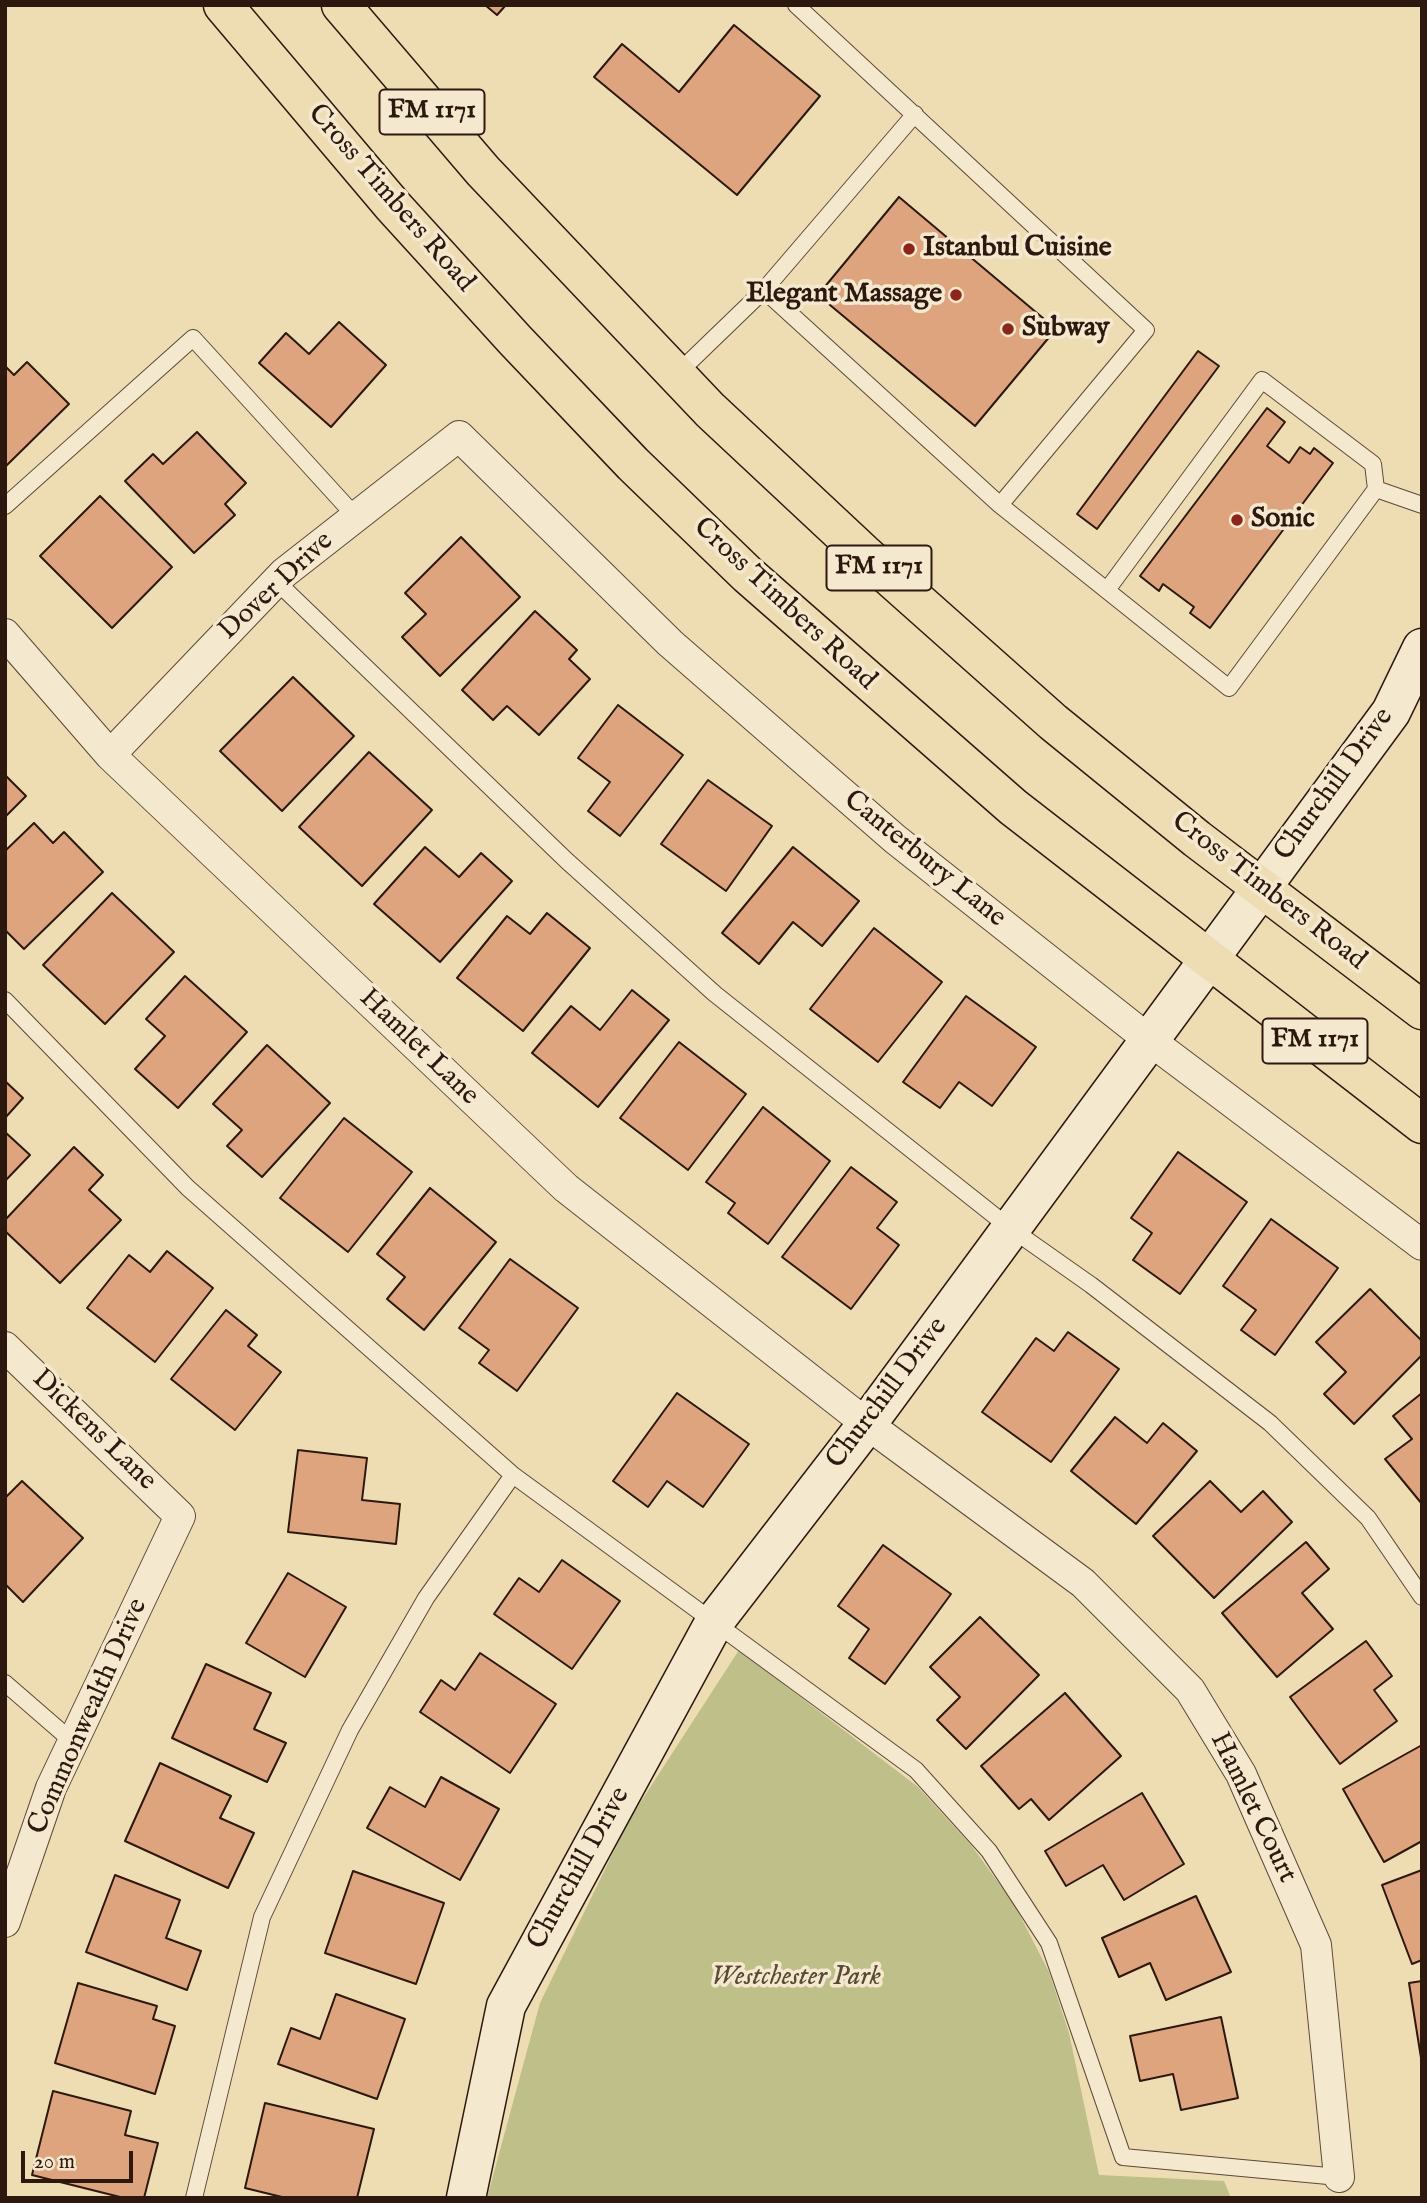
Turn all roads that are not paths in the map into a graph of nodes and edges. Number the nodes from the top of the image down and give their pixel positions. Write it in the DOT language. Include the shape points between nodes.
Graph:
graph roads {
  1 [pos="223,5"];
  2 [pos="341,5"];
  3 [pos="796,5"];
  4 [pos="915,114"];
  5 [pos="764,290"];
  6 [pos="677,374"];
  7 [pos="459,436"];
  8 [pos="1376,489"];
  9 [pos="1000,505"];
  10 [pos="1422,505"];
  11 [pos="5,506"];
  12 [pos="356,516"];
  13 [pos="276,581"];
  14 [pos="1107,590"];
  15 [pos="5,634"];
  16 [pos="1422,648"];
  17 [pos="110,754"];
  18 [pos="1262,887"];
  19 [pos="1208,961"];
  20 [pos="5,1000"];
  21 [pos="1422,1010"];
  22 [pos="1148,1039"];
  23 [pos="1422,1124"];
  24 [pos="1010,1228"];
  25 [pos="1422,1245"];
  26 [pos="5,1347"];
  27 [pos="867,1424"];
  28 [pos="513,1475"];
  29 [pos="180,1516"];
  30 [pos="1422,1597"];
  31 [pos="715,1621"];
  32 [pos="5,1683"];
  33 [pos="73,1742"];
  34 [pos="5,1922"];
  35 [pos="1339,2177"];
  36 [pos="194,2198"];
  37 [pos="466,2198"];
  1 -- 19 [label="main road, Cross Timbers Road / FM 1171" via="402,217 681,511 883,696 1013,807"];
  2 -- 6 [label="main road, Cross Timbers Road / FM 1171" via="483,171"];
  3 -- 4 [label="lane"];
  4 -- 5 [label="lane"];
  4 -- 9 [label="lane" via="1146,330"];
  5 -- 6 [label="lane"];
  5 -- 9 [label="lane"];
  6 -- 18 [label="main road, Cross Timbers Road / FM 1171" via="710,410 961,642 1053,722"];
  7 -- 12 [label="street, Dover Drive"];
  7 -- 22 [label="street, Canterbury Lane" via="670,643 895,839"];
  8 -- 10 [label="lane"];
  8 -- 14 [label="lane" via="1229,688"];
  8 -- 14 [label="lane" via="1373,464 1262,380"];
  9 -- 14 [label="lane"];
  11 -- 12 [label="lane" via="193,338"];
  12 -- 13 [label="street, Dover Drive"];
  13 -- 17 [label="street, Dover Drive"];
  13 -- 24 [label="lane" via="567,861 715,994"];
  15 -- 17 [label="street, Hamlet Lane"];
  16 -- 18 [label="street, Churchill Drive" via="1391,712"];
  17 -- 27 [label="street, Hamlet Lane" via="566,1188"];
  18 -- 19 [label="street, Churchill Drive"];
  18 -- 21 [label="main road, Cross Timbers Road / FM 1171"];
  19 -- 22 [label="street, Churchill Drive"];
  19 -- 23 [label="main road, Cross Timbers Road / FM 1171"];
  20 -- 28 [label="lane" via="188,1188"];
  22 -- 24 [label="street, Churchill Drive"];
  22 -- 25 [label="street, Canterbury Lane"];
  24 -- 27 [label="street, Churchill Drive"];
  24 -- 30 [label="lane" via="1091,1284 1270,1423 1368,1518"];
  26 -- 29 [label="street, Dickens Lane"];
  27 -- 31 [label="street, Churchill Drive"];
  27 -- 35 [label="street, Hamlet Court" via="1083,1583 1190,1690 1241,1774 1316,1945"];
  28 -- 31 [label="lane"];
  28 -- 36 [label="lane" via="426,1598 357,1718 262,1917"];
  29 -- 33 [label="street, Commonwealth Drive"];
  31 -- 35 [label="lane" via="916,1770 989,1851 1049,1943 1123,2157"];
  31 -- 37 [label="street, Churchill Drive" via="506,2006"];
  32 -- 33 [label="lane"];
  33 -- 34 [label="street, Commonwealth Drive" via="51,1788"];
}
